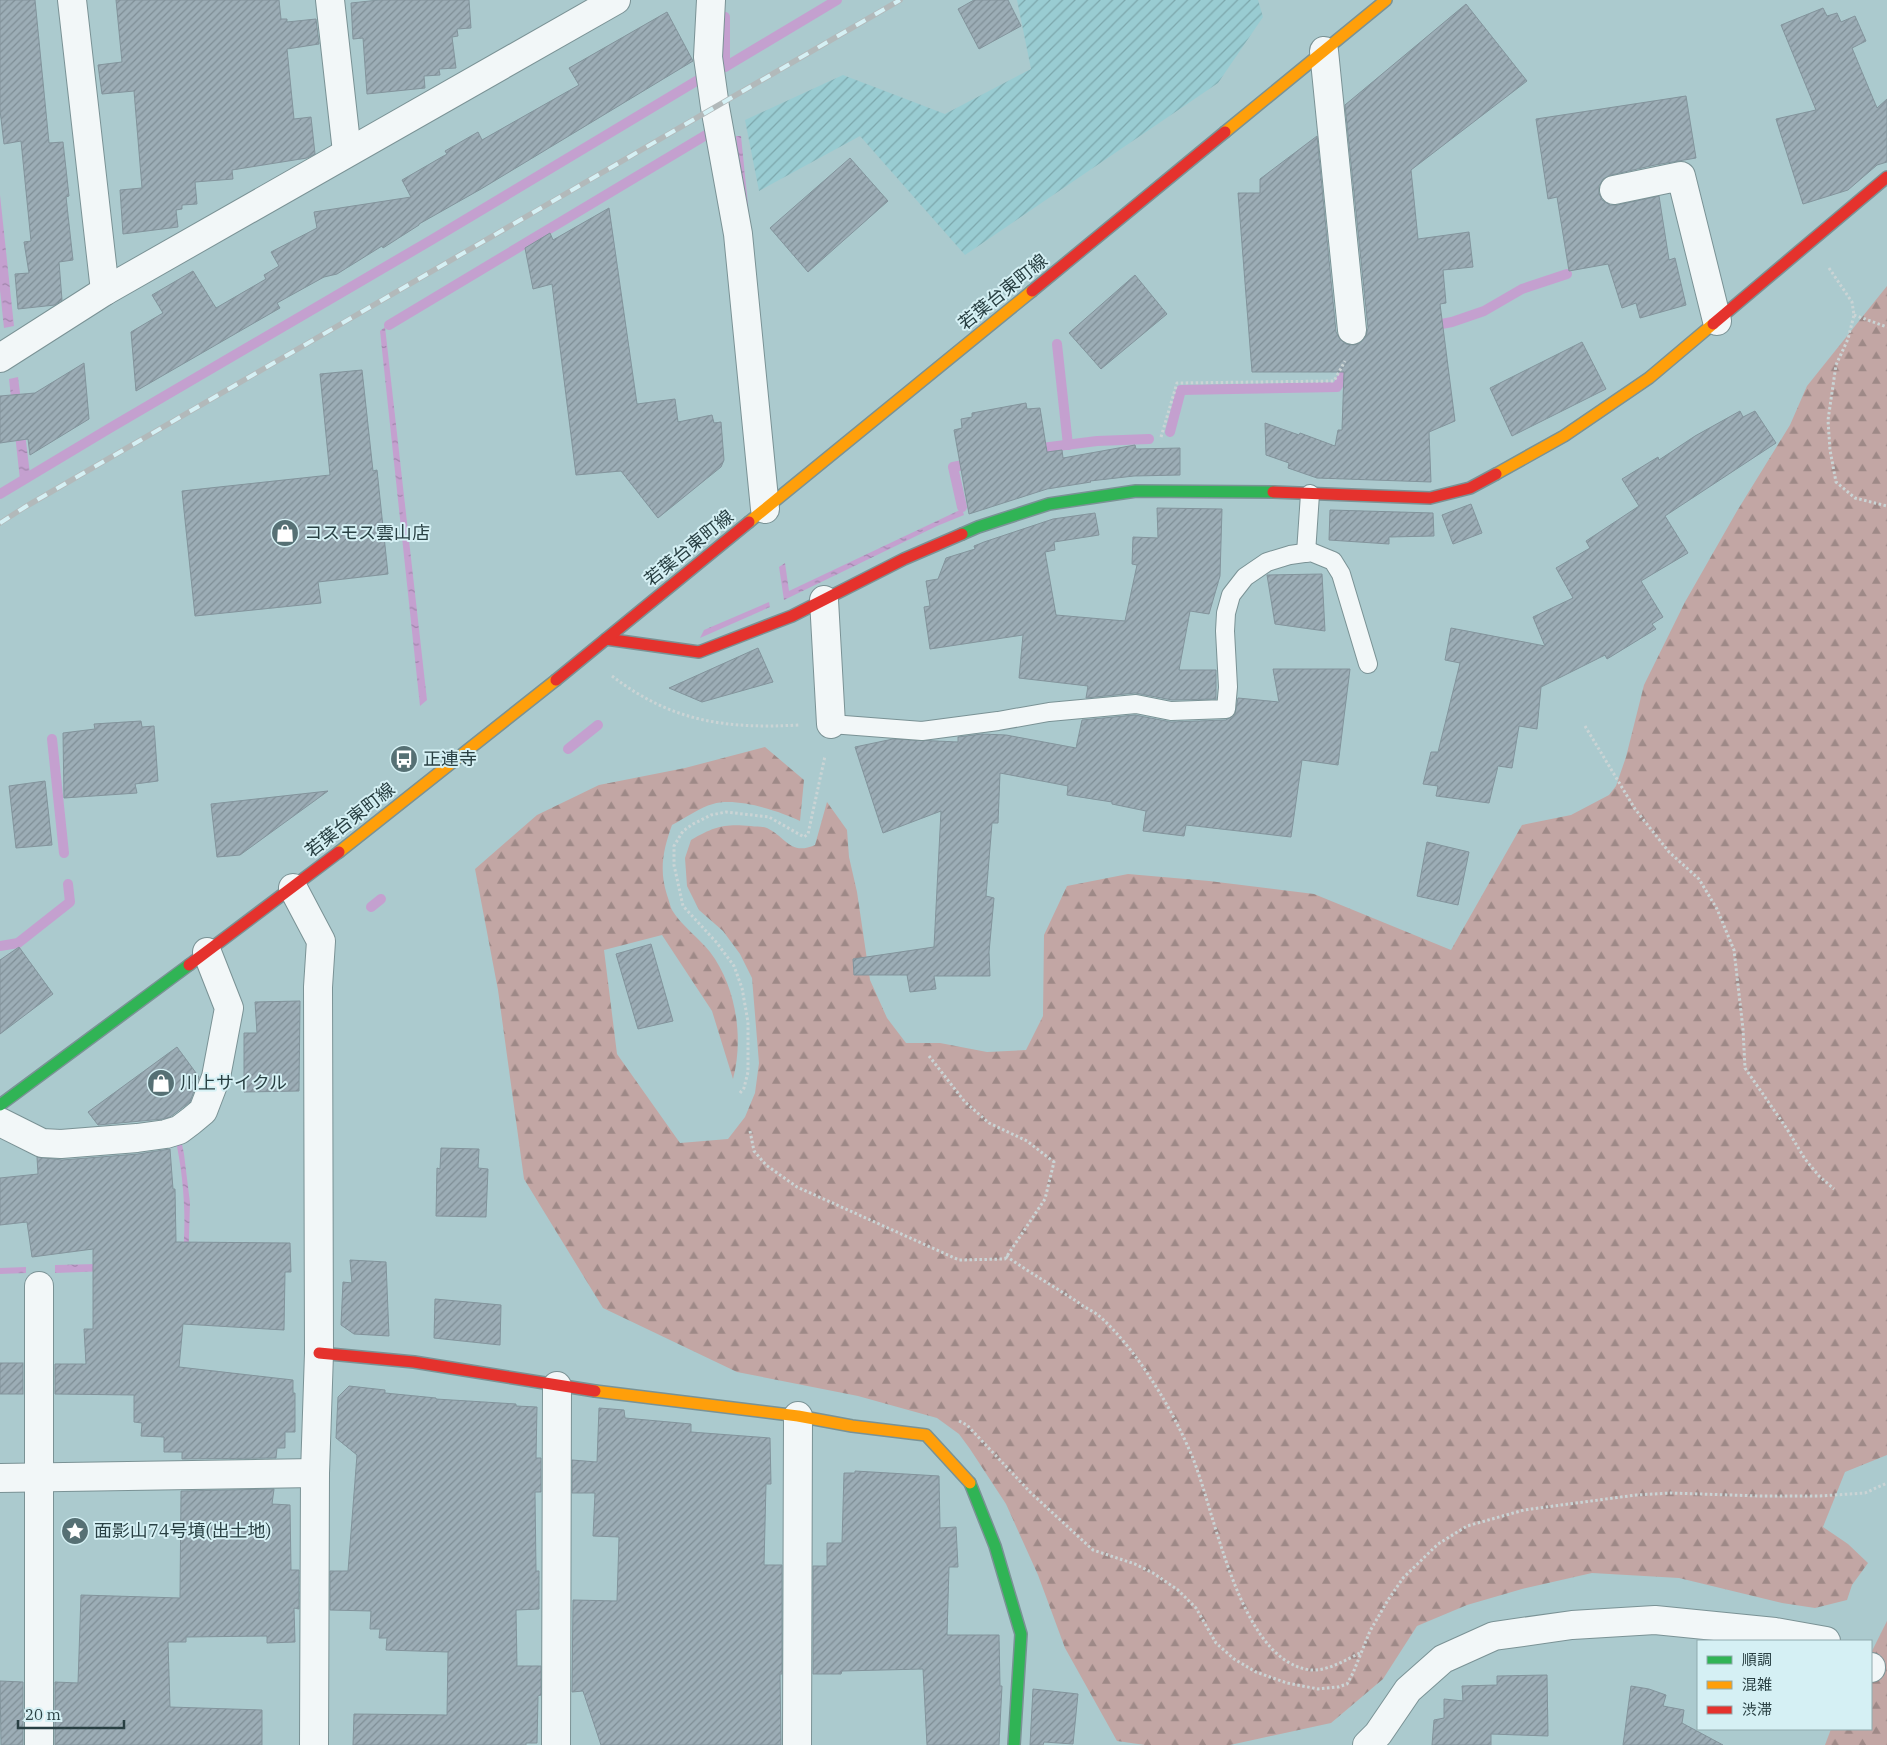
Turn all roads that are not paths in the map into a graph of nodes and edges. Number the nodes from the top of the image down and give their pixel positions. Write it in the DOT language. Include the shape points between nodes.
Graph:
graph roads {
  1 [pos="72,0"];
  2 [pos="330,0"];
  3 [pos="616,0"];
  4 [pos="711,0"];
  5 [pos="1386,0"];
  6 [pos="1324,51"];
  7 [pos="347,152"];
  8 [pos="1887,177"];
  9 [pos="1614,190"];
  10 [pos="105,291"];
  11 [pos="1717,321"];
  12 [pos="1352,330"];
  13 [pos="0,358"];
  14 [pos="1310,494"];
  15 [pos="765,509"];
  16 [pos="1306,553"];
  17 [pos="824,600"];
  18 [pos="606,639"];
  19 [pos="1368,664"];
  20 [pos="831,724"];
  21 [pos="293,888"];
  22 [pos="207,952"];
  23 [pos="0,1105"];
  24 [pos="0,1122"];
  25 [pos="39,1286"];
  26 [pos="319,1353"];
  27 [pos="557,1386"];
  28 [pos="798,1416"];
  29 [pos="316,1473"];
  30 [pos="0,1478"];
  31 [pos="39,1478"];
  32 [pos="1820,1640"];
  33 [pos="39,1745"];
  34 [pos="314,1745"];
  35 [pos="556,1745"];
  36 [pos="797,1745"];
  37 [pos="1014,1745"];
  38 [pos="1367,1745"];
  1 -- 10 [label="street"];
  2 -- 7 [label="street"];
  3 -- 7 [label="street"];
  4 -- 15 [label="street" via="708,57 738,234"];
  5 -- 6 [label="street, 若葉台東町線"];
  6 -- 12 [label="street"];
  6 -- 15 [label="street, 若葉台東町線"];
  7 -- 10 [label="street"];
  8 -- 11 [label="street"];
  9 -- 11 [label="street" via="1681,176"];
  10 -- 13 [label="street"];
  11 -- 14 [label="street" via="1649,378 1564,436 1470,488 1430,498"];
  14 -- 16 [label="lane"];
  14 -- 17 [label="street" via="1136,491 1049,504 978,527 904,559"];
  15 -- 18 [label="street, 若葉台東町線"];
  16 -- 19 [label="lane" via="1334,561 1342,574"];
  16 -- 20 [label="lane" via="1267,562 1245,577 1231,594 1225,631 1226,709 1171,711 1136,704 1049,712 922,731"];
  17 -- 18 [label="street" via="699,652"];
  17 -- 20 [label="street"];
  18 -- 21 [label="street, 若葉台東町線"];
  21 -- 22 [label="street, 若葉台東町線"];
  21 -- 26 [label="street" via="321,941 318,987"];
  22 -- 23 [label="street, 若葉台東町線"];
  22 -- 24 [label="street" via="229,1008 216,1077 203,1111 191,1122 166,1134 61,1144 42,1143"];
  25 -- 31 [label="street"];
  26 -- 27 [label="street" via="414,1362"];
  26 -- 29 [label="street"];
  27 -- 28 [label="street"];
  27 -- 35 [label="street"];
  28 -- 36 [label="street"];
  28 -- 37 [label="street" via="926,1434 969,1481 995,1546 1021,1634"];
  29 -- 31 [label="street"];
  29 -- 34 [label="street"];
  30 -- 31 [label="street"];
  31 -- 33 [label="street"];
  32 -- 38 [label="street" via="1655,1620 1572,1625 1494,1636 1443,1659 1408,1690"];
}
